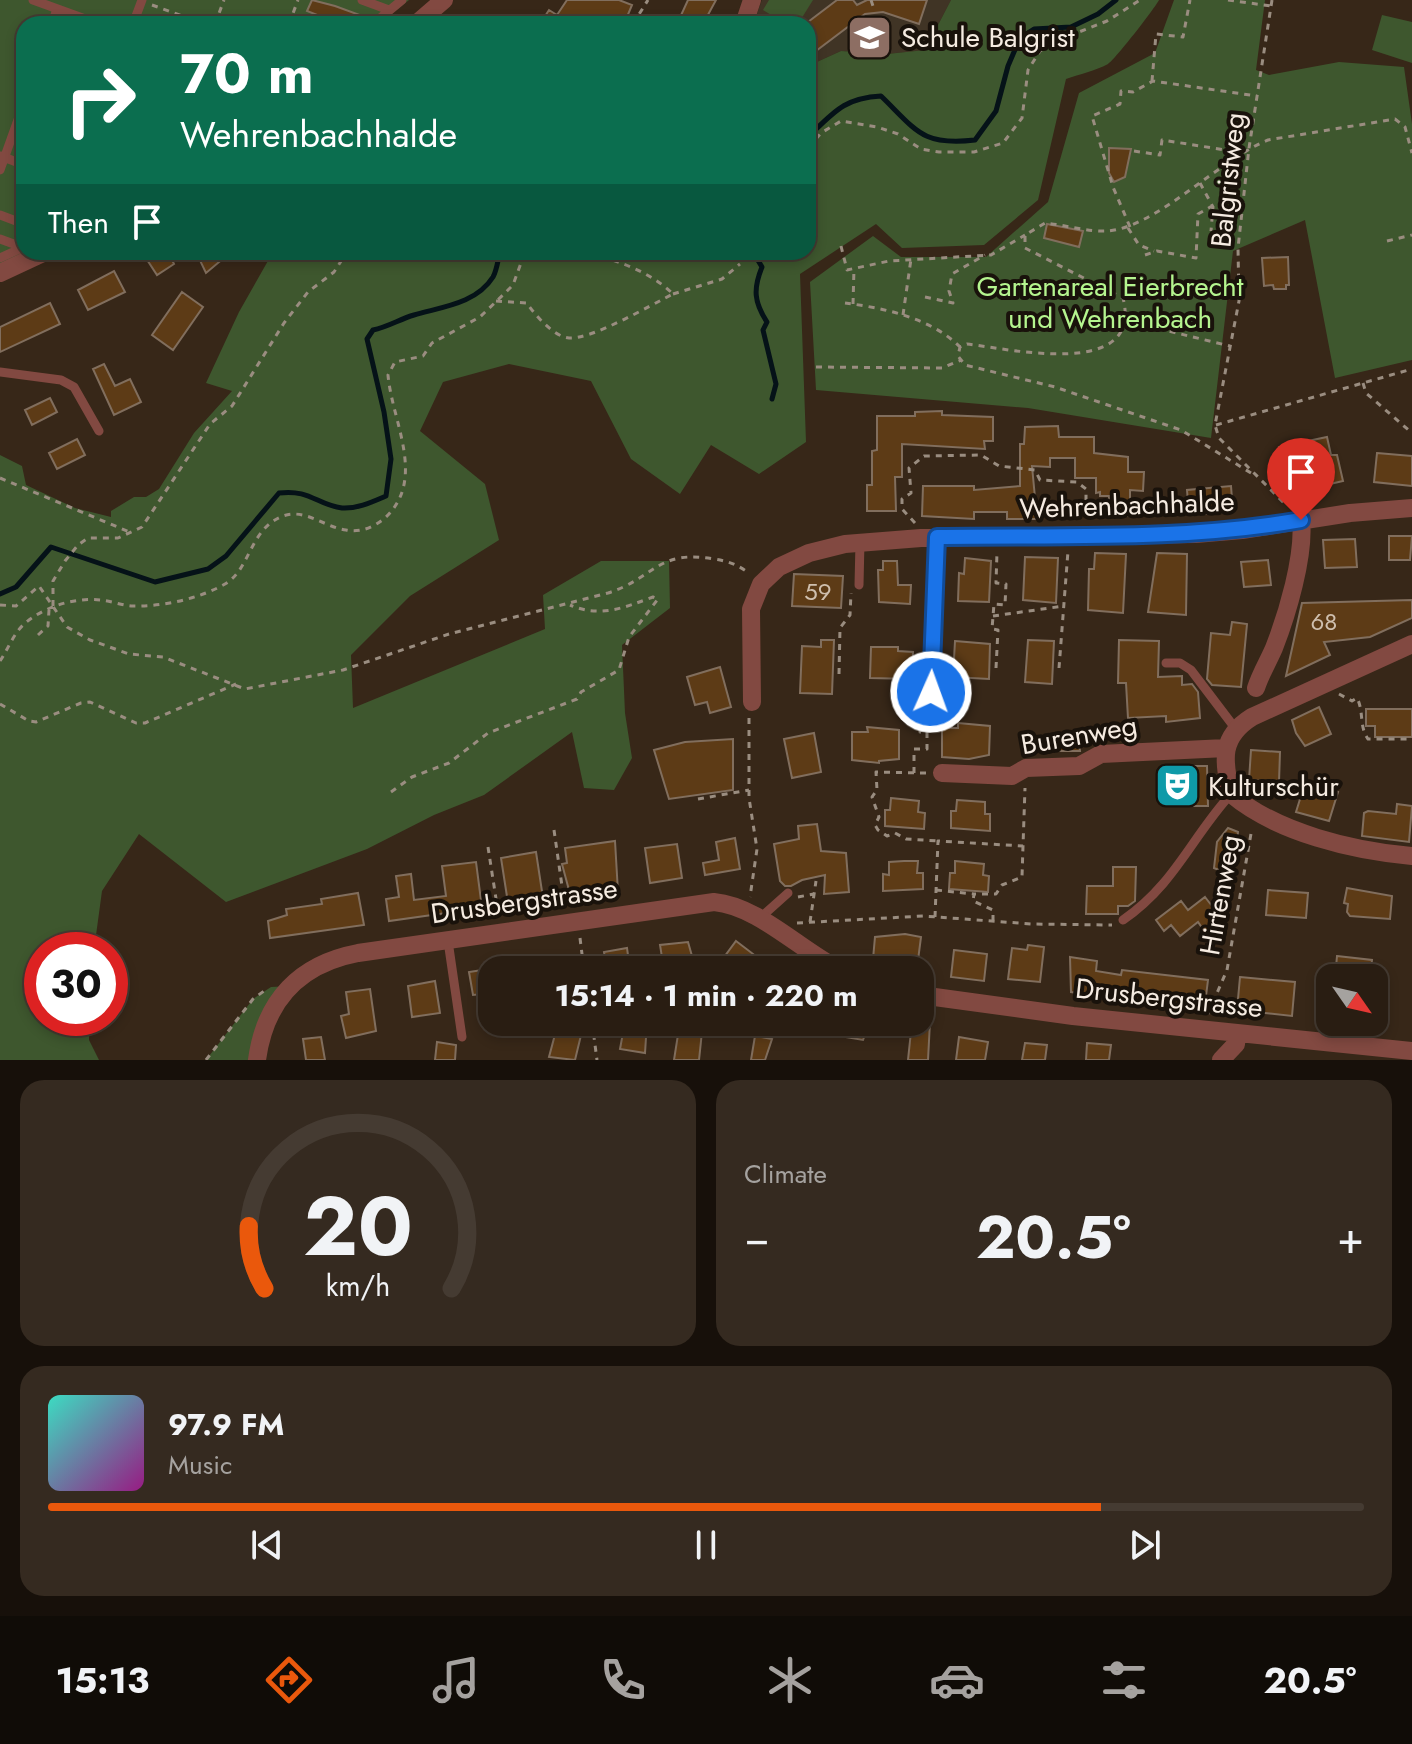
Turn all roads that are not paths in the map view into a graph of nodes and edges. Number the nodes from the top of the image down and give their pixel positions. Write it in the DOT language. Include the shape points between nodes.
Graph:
graph roads {
  1 [pos="33,0"];
  2 [pos="362,0"];
  3 [pos="402,0"];
  4 [pos="444,0"];
  5 [pos="57,9"];
  6 [pos="389,10"];
  7 [pos="55,16"];
  8 [pos="77,16"];
  9 [pos="382,16"];
  10 [pos="425,16"];
  11 [pos="16,123"];
  12 [pos="2,157"];
  13 [pos="0,170"];
  14 [pos="28,260"];
  15 [pos="0,273"];
  16 [pos="0,372"];
  17 [pos="99,431"];
  18 [pos="1412,508"];
  19 [pos="1301,520"];
  20 [pos="929,538"];
  21 [pos="860,542"];
  22 [pos="859,585"];
  23 [pos="1412,644"];
  24 [pos="1166,663"];
  25 [pos="1256,688"];
  26 [pos="931,692"];
  27 [pos="752,702"];
  28 [pos="1235,728"];
  29 [pos="1226,748"];
  30 [pos="942,773"];
  31 [pos="1231,794"];
  32 [pos="1412,856"];
  33 [pos="788,893"];
  34 [pos="760,920"];
  35 [pos="1123,920"];
  36 [pos="448,941"];
  37 [pos="818,956"];
  38 [pos="934,997"];
  39 [pos="1237,1034"];
  40 [pos="462,1037"];
  41 [pos="1412,1051"];
  42 [pos="257,1060"];
  43 [pos="1221,1060"];
  1 -- 5 [label="lane"];
  2 -- 6 [label="lane"];
  3 -- 6 [label="lane"];
  4 -- 10 [label="street"];
  5 -- 7 [label="lane"];
  5 -- 8 [label="lane"];
  6 -- 9 [label="lane"];
  11 -- 12 [label="lane"];
  12 -- 13 [label="lane"];
  14 -- 15 [label="street"];
  16 -- 17 [label="lane" via="61,380 74,387"];
  18 -- 19 [label="street, Wehrenbachhalde"];
  19 -- 20 [label="street, Wehrenbachhalde" via="1226,531"];
  19 -- 25 [label="street" via="1302,550 1274,649"];
  20 -- 21 [label="street, Wehrenbachhalde"];
  20 -- 26 [label="street"];
  21 -- 22 [label="lane"];
  21 -- 27 [label="street, Wehrenbachhalde" via="809,553 779,567 761,584 751,609"];
  23 -- 28 [label="street"];
  24 -- 28 [label="lane" via="1191,670"];
  28 -- 29 [label="street"];
  29 -- 30 [label="street, Burenweg" via="1101,754 1079,766 1026,768 1012,776"];
  29 -- 31 [label="street"];
  31 -- 32 [label="street" via="1255,811 1320,839"];
  31 -- 35 [label="lane" via="1174,875"];
  33 -- 34 [label="lane"];
  34 -- 36 [label="street, Drusbergstrasse" via="725,903 701,902"];
  34 -- 37 [label="street, Drusbergstrasse"];
  36 -- 40 [label="lane"];
  36 -- 42 [label="street, Drusbergstrasse" via="339,957 314,966 269,1016"];
  38 -- 39 [label="street, Drusbergstrasse"];
  39 -- 41 [label="street, Drusbergstrasse"];
  39 -- 43 [label="street" via="1236,1044"];
}
